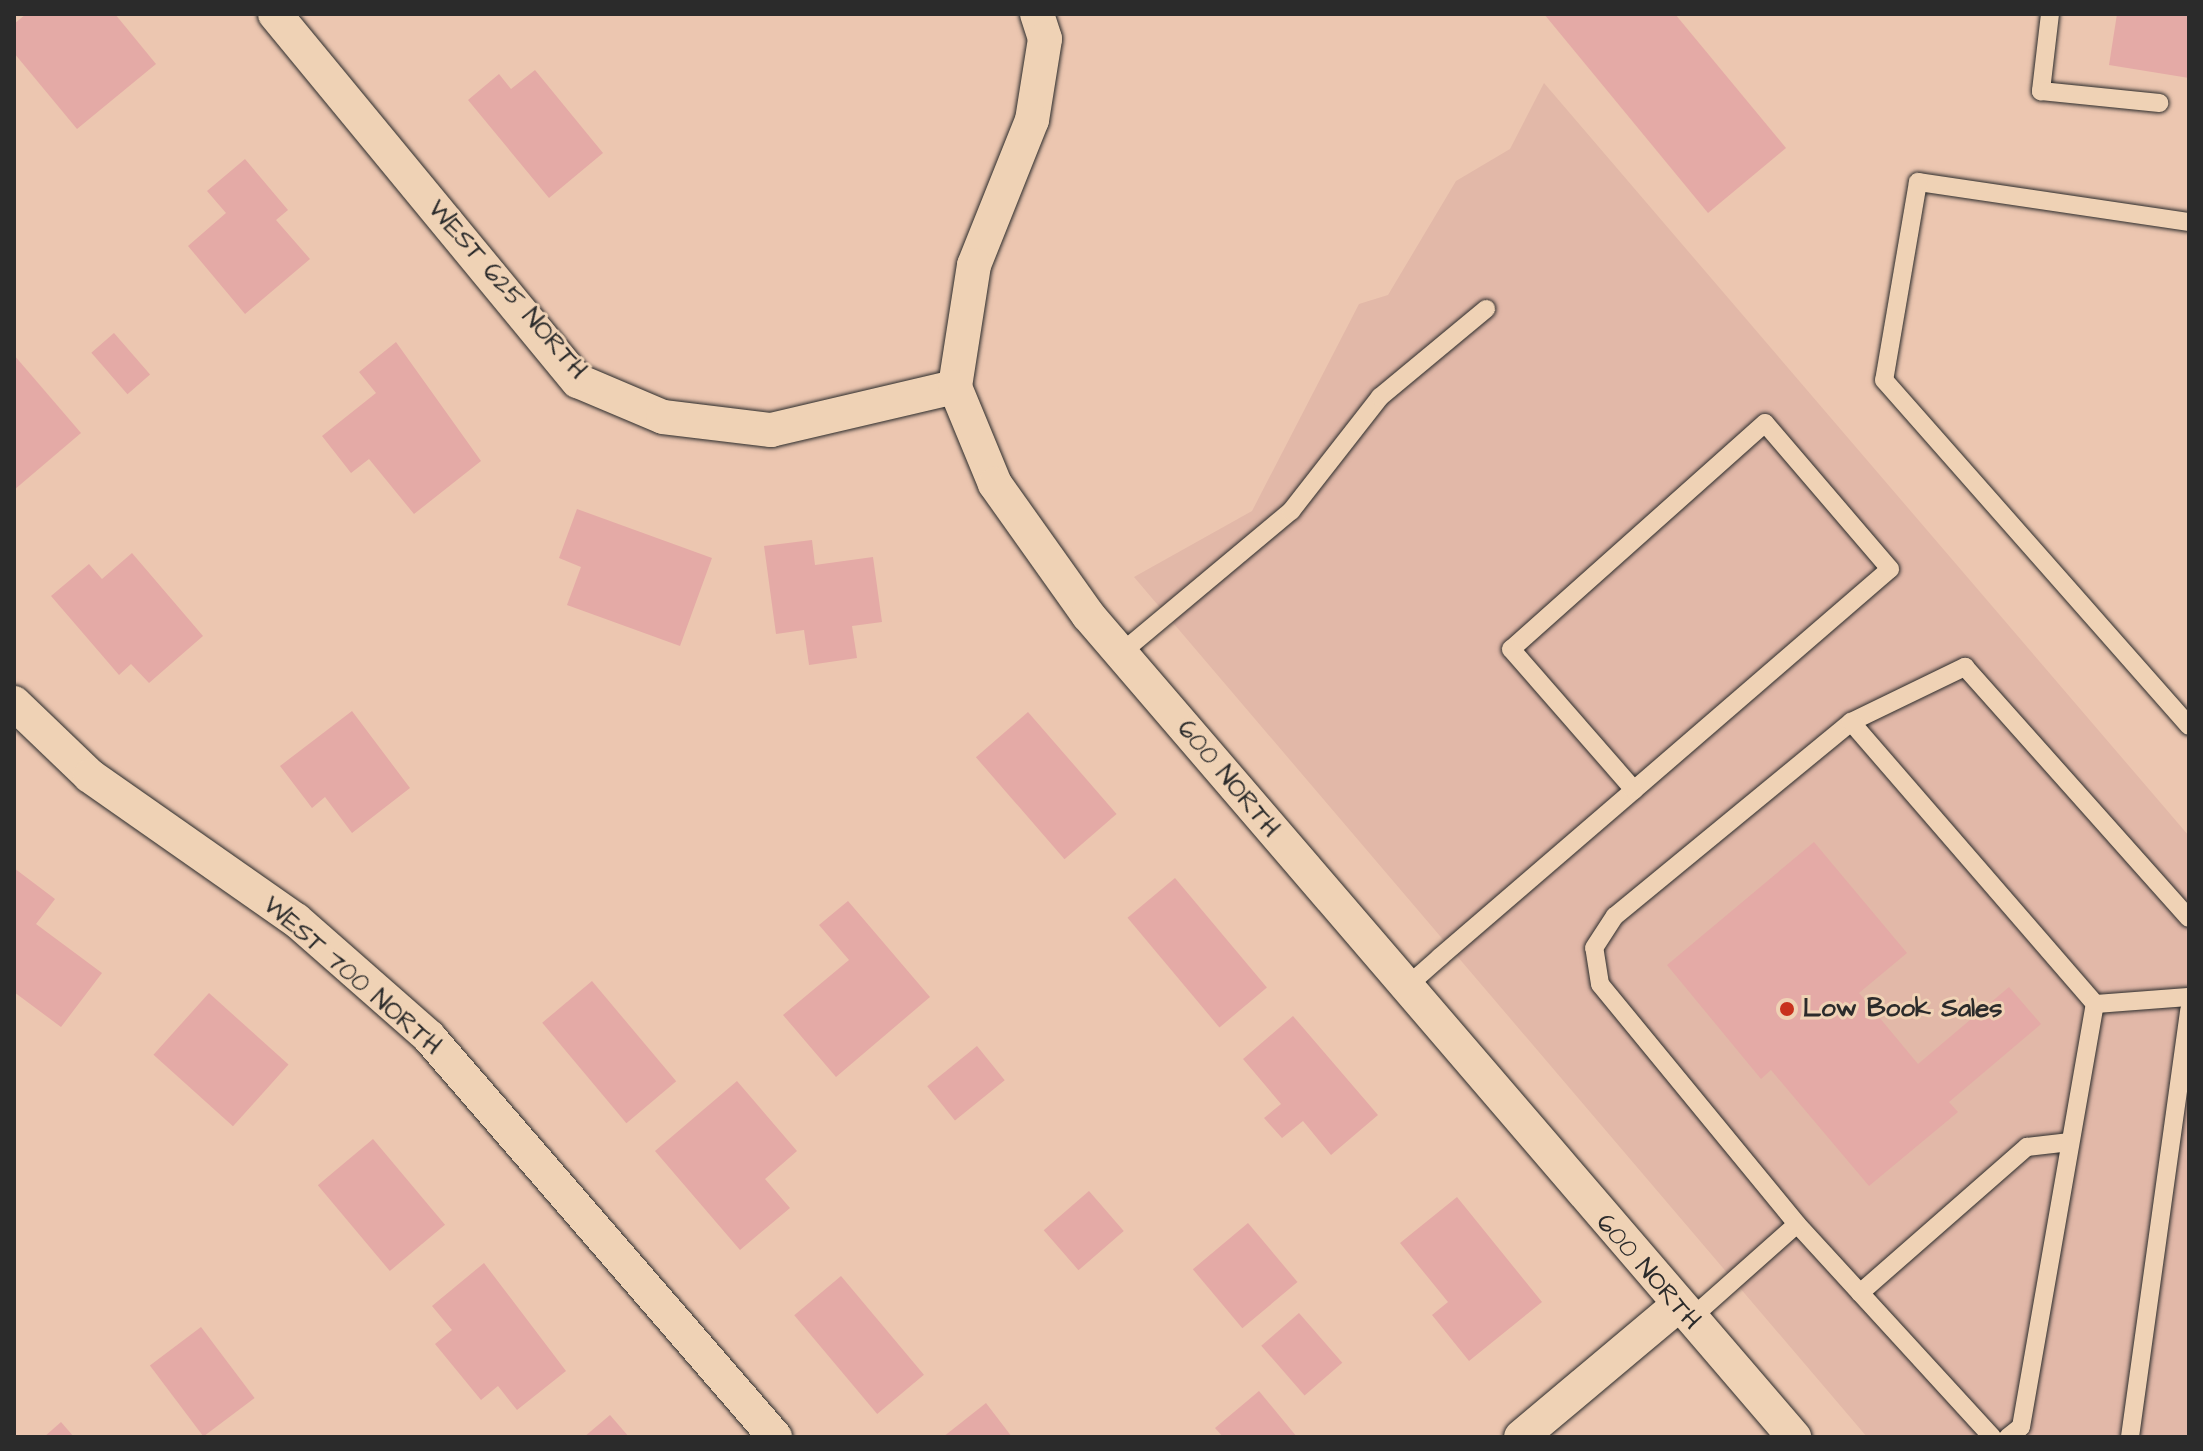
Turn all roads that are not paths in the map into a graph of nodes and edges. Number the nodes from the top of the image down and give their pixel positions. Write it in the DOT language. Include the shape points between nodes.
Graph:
graph roads {
  1 [pos="275,14"];
  2 [pos="1037,14"];
  3 [pos="2050,14"];
  4 [pos="2159,103"];
  5 [pos="2189,222"];
  6 [pos="1486,309"];
  7 [pos="955,387"];
  8 [pos="1121,653"];
  9 [pos="14,703"];
  10 [pos="1851,722"];
  11 [pos="2189,726"];
  12 [pos="1634,790"];
  13 [pos="2189,918"];
  14 [pos="1405,988"];
  15 [pos="2189,997"];
  16 [pos="2095,1004"];
  17 [pos="2189,1010"];
  18 [pos="2070,1142"];
  19 [pos="1797,1224"];
  20 [pos="1860,1293"];
  21 [pos="1683,1313"];
  22 [pos="775,1437"];
  23 [pos="1521,1437"];
  24 [pos="1794,1437"];
  25 [pos="1992,1437"];
  26 [pos="2008,1437"];
  27 [pos="2130,1437"];
  1 -- 7 [label="street, WEST 625 NORTH" via="578,381 663,417 771,430"];
  2 -- 7 [label="street" via="1045,39 1032,120 974,265"];
  3 -- 4 [label="lane" via="2041,91"];
  5 -- 11 [label="lane" via="1918,182 1884,380"];
  6 -- 8 [label="lane" via="1380,397 1291,511"];
  7 -- 8 [label="street, 600 NORTH" via="995,484"];
  8 -- 14 [label="street, 600 NORTH"];
  9 -- 22 [label="street, WEST 700 NORTH" via="90,776 296,920 429,1037"];
  10 -- 13 [label="lane" via="1965,667"];
  10 -- 16 [label="lane"];
  10 -- 19 [label="lane" via="1615,916 1594,948 1600,984"];
  12 -- 12 [label="lane" via="1890,569 1765,423 1511,649"];
  12 -- 14 [label="lane"];
  14 -- 21 [label="street, 600 NORTH"];
  15 -- 16 [label="lane"];
  16 -- 18 [label="lane"];
  17 -- 27 [label="lane"];
  18 -- 20 [label="lane" via="2027,1147"];
  18 -- 26 [label="lane" via="2021,1427"];
  19 -- 20 [label="lane"];
  19 -- 21 [label="lane"];
  20 -- 25 [label="lane"];
  21 -- 23 [label="street"];
  21 -- 24 [label="street, 600 NORTH"];
}
